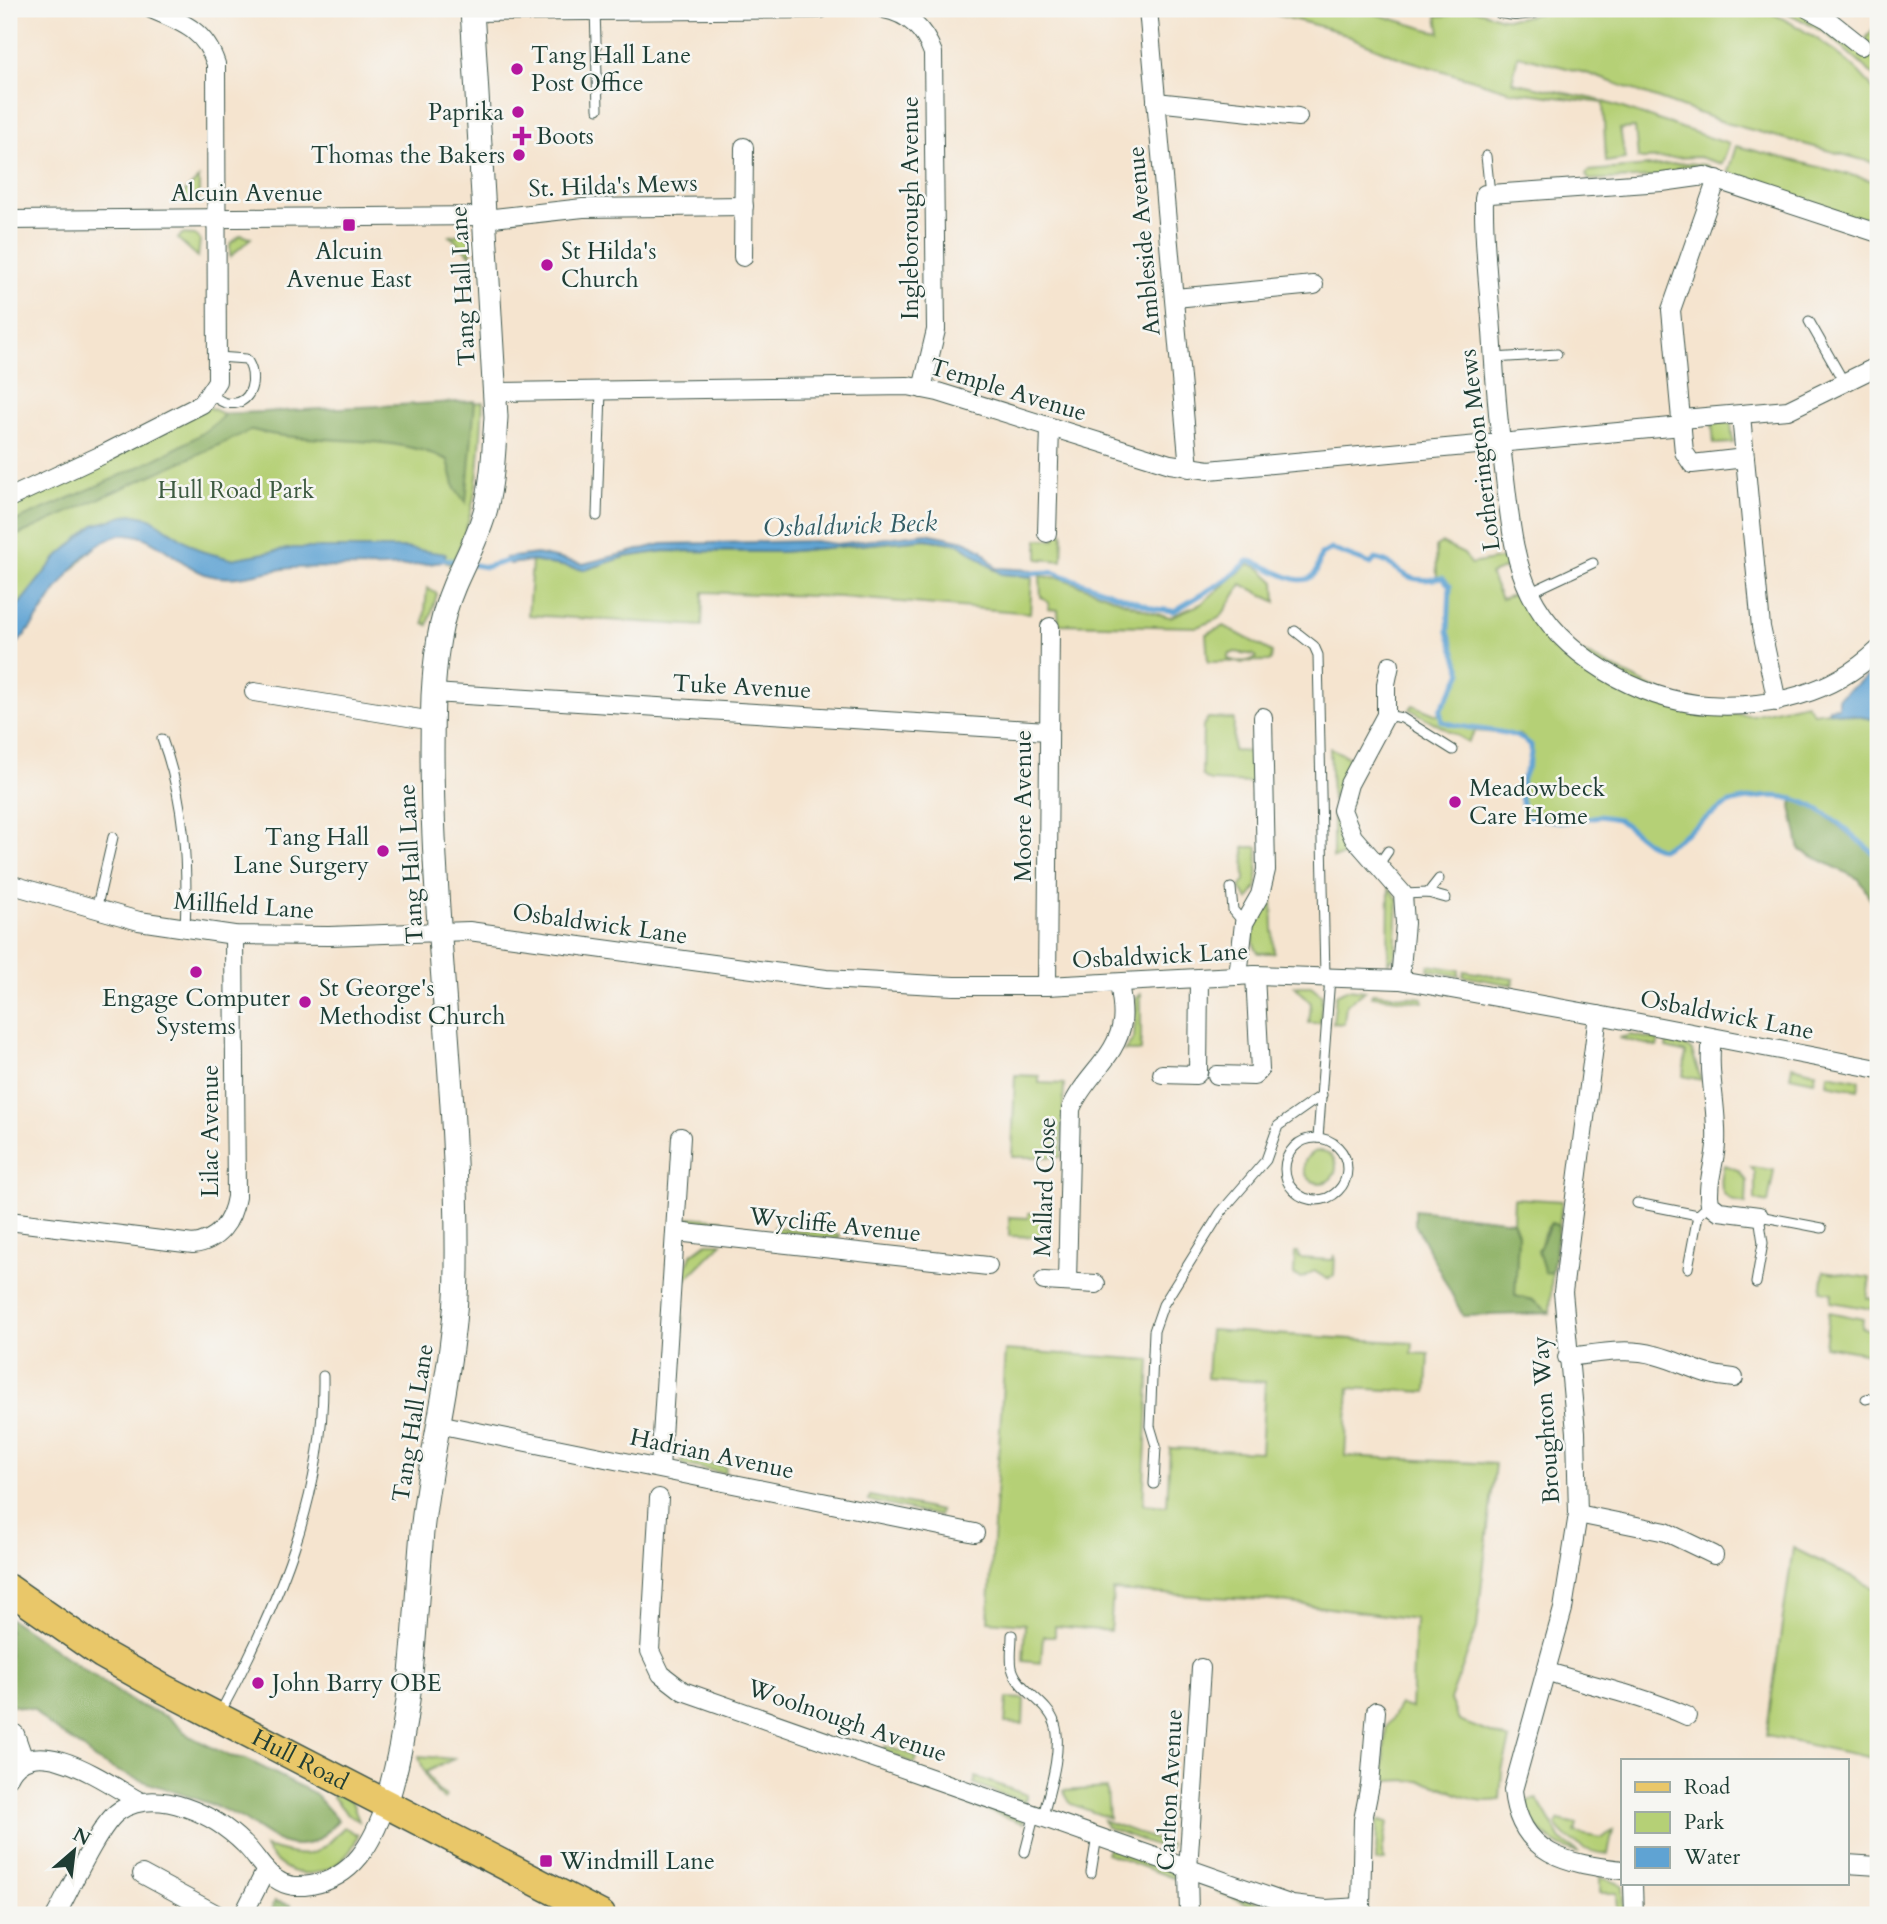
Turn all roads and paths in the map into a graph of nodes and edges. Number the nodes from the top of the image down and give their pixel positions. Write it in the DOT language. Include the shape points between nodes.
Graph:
graph roads {
  1 [pos="151,9"];
  2 [pos="821,9"];
  3 [pos="884,9"];
  4 [pos="1148,9"];
  5 [pos="1501,9"];
  6 [pos="1533,9"];
  7 [pos="1808,9"];
  8 [pos="472,10"];
  9 [pos="595,10"];
  10 [pos="1861,46"];
  11 [pos="1156,102"];
  12 [pos="598,109"];
  13 [pos="1298,117"];
  14 [pos="744,147"];
  15 [pos="1486,156"];
  16 [pos="1717,178"];
  17 [pos="1490,194"];
  18 [pos="744,206"];
  19 [pos="485,217"];
  20 [pos="214,218"];
  21 [pos="9,220"];
  22 [pos="1878,233"];
  23 [pos="743,257"];
  24 [pos="1314,285"];
  25 [pos="1175,298"];
  26 [pos="1808,321"];
  27 [pos="1557,354"];
  28 [pos="218,357"];
  29 [pos="1493,358"];
  30 [pos="1878,366"];
  31 [pos="1845,384"];
  32 [pos="922,389"];
  33 [pos="601,390"];
  34 [pos="495,391"];
  35 [pos="211,395"];
  36 [pos="1741,415"];
  37 [pos="1682,422"];
  38 [pos="1050,428"];
  39 [pos="1500,443"];
  40 [pos="1745,458"];
  41 [pos="1189,468"];
  42 [pos="9,498"];
  43 [pos="597,516"];
  44 [pos="1047,533"];
  45 [pos="1593,563"];
  46 [pos="1529,593"];
  47 [pos="1050,627"];
  48 [pos="1295,631"];
  49 [pos="1878,650"];
  50 [pos="1390,665"];
  51 [pos="254,692"];
  52 [pos="433,693"];
  53 [pos="1777,702"];
  54 [pos="1386,715"];
  55 [pos="1263,718"];
  56 [pos="433,721"];
  57 [pos="1047,731"];
  58 [pos="162,739"];
  59 [pos="1453,750"];
  60 [pos="113,837"];
  61 [pos="1439,879"];
  62 [pos="9,884"];
  63 [pos="1231,888"];
  64 [pos="1429,893"];
  65 [pos="1403,894"];
  66 [pos="1446,898"];
  67 [pos="96,910"];
  68 [pos="1244,923"];
  69 [pos="185,929"];
  70 [pos="439,932"];
  71 [pos="234,935"];
  72 [pos="1247,976"];
  73 [pos="1328,976"];
  74 [pos="1199,979"];
  75 [pos="1400,981"];
  76 [pos="1119,983"];
  77 [pos="1047,986"];
  78 [pos="1598,1015"];
  79 [pos="1712,1038"];
  80 [pos="1878,1069"];
  81 [pos="1162,1074"];
  82 [pos="1217,1075"];
  83 [pos="1322,1096"];
  84 [pos="681,1137"];
  85 [pos="1318,1138"];
  86 [pos="1637,1203"];
  87 [pos="1704,1210"];
  88 [pos="1759,1216"];
  89 [pos="9,1220"];
  90 [pos="1822,1228"];
  91 [pos="676,1232"];
  92 [pos="988,1266"];
  93 [pos="1688,1268"];
  94 [pos="1044,1281"];
  95 [pos="1067,1282"];
  96 [pos="1756,1283"];
  97 [pos="1097,1284"];
  98 [pos="1567,1357"];
  99 [pos="323,1376"];
  100 [pos="1734,1378"];
  101 [pos="1878,1396"];
  102 [pos="1866,1399"];
  103 [pos="438,1424"];
  104 [pos="660,1468"];
  105 [pos="1154,1484"];
  106 [pos="659,1498"];
  107 [pos="1578,1514"];
  108 [pos="975,1533"];
  109 [pos="1714,1555"];
  110 [pos="9,1589"];
  111 [pos="1012,1635"];
  112 [pos="1201,1668"];
  113 [pos="1548,1672"];
  114 [pos="1376,1712"];
  115 [pos="1687,1716"];
  116 [pos="218,1718"];
  117 [pos="9,1730"];
  118 [pos="24,1760"];
  119 [pos="9,1777"];
  120 [pos="139,1801"];
  121 [pos="386,1804"];
  122 [pos="1039,1815"];
  123 [pos="1097,1836"];
  124 [pos="1025,1852"];
  125 [pos="1848,1864"];
  126 [pos="1878,1866"];
  127 [pos="266,1870"];
  128 [pos="1188,1870"];
  129 [pos="1621,1870"];
  130 [pos="1091,1872"];
  131 [pos="142,1874"];
  132 [pos="1633,1885"];
  133 [pos="1363,1911"];
  134 [pos="56,1915"];
  135 [pos="218,1915"];
  136 [pos="243,1915"];
  137 [pos="601,1915"];
  138 [pos="1189,1915"];
  139 [pos="1634,1915"];
  1 -- 20 [label="street" via="203,36 216,64"];
  2 -- 9 [label="street"];
  3 -- 32 [label="street, Ingleborough Avenue" via="910,19 921,29 933,53 936,330"];
  4 -- 11 [label="street, Ambleside Avenue"];
  5 -- 6 [label="street"];
  7 -- 10 [label="street"];
  8 -- 9 [label="street"];
  8 -- 19 [label="street, Tang Hall Lane"];
  9 -- 12 [label="lane"];
  11 -- 13 [label="street"];
  11 -- 25 [label="street, Ambleside Avenue"];
  14 -- 18 [label="street"];
  15 -- 17 [label="lane, Lotherington Mews"];
  16 -- 17 [label="street" via="1689,176 1662,182"];
  16 -- 22 [label="street"];
  16 -- 37 [label="street" via="1671,310"];
  17 -- 29 [label="street, Lotherington Mews" via="1485,194 1484,210"];
  18 -- 19 [label="street, St. Hilda's Mews" via="583,208"];
  18 -- 23 [label="street"];
  19 -- 20 [label="street, Alcuin Avenue"];
  19 -- 34 [label="street, Tang Hall Lane"];
  20 -- 21 [label="street, Alcuin Avenue"];
  20 -- 28 [label="street"];
  24 -- 25 [label="street"];
  25 -- 41 [label="street, Ambleside Avenue"];
  26 -- 31 [label="lane"];
  27 -- 29 [label="lane"];
  28 -- 35 [label="street"];
  28 -- 35 [label="lane" via="246,359 254,380 250,393 240,401 227,403"];
  29 -- 39 [label="street, Lotherington Mews"];
  30 -- 31 [label="street, Temple Avenue"];
  31 -- 36 [label="street, Temple Avenue" via="1787,410"];
  32 -- 33 [label="street, Temple Avenue"];
  32 -- 38 [label="street, Temple Avenue"];
  33 -- 34 [label="street, Temple Avenue"];
  33 -- 43 [label="lane"];
  34 -- 52 [label="street, Tang Hall Lane" via="492,479 485,511 442,625"];
  35 -- 42 [label="street" via="139,437"];
  36 -- 37 [label="street, Temple Avenue"];
  36 -- 40 [label="street"];
  37 -- 39 [label="street, Temple Avenue"];
  37 -- 40 [label="street" via="1685,458 1692,464"];
  38 -- 41 [label="street, Temple Avenue"];
  38 -- 44 [label="street"];
  39 -- 41 [label="street, Temple Avenue" via="1209,470"];
  39 -- 46 [label="street, Lotherington Mews" via="1511,528"];
  40 -- 53 [label="street" via="1761,627"];
  45 -- 46 [label="lane"];
  46 -- 53 [label="street, Lotherington Mews" via="1563,639 1620,678 1694,704 1734,707"];
  47 -- 57 [label="street, Moore Avenue"];
  48 -- 73 [label="lane" via="1318,655"];
  49 -- 53 [label="street, Lotherington Mews" via="1833,683"];
  50 -- 54 [label="street"];
  51 -- 56 [label="street"];
  52 -- 56 [label="street, Tang Hall Lane"];
  52 -- 57 [label="street, Tuke Avenue"];
  54 -- 59 [label="lane" via="1402,719"];
  54 -- 65 [label="street" via="1343,796 1342,810 1353,837 1383,858"];
  55 -- 68 [label="street" via="1266,870 1260,895"];
  56 -- 70 [label="street, Tang Hall Lane"];
  57 -- 77 [label="street, Moore Avenue"];
  58 -- 69 [label="lane" via="181,804 188,869"];
  60 -- 67 [label="lane"];
  61 -- 64 [label="lane"];
  62 -- 67 [label="street, Millfield Lane"];
  63 -- 68 [label="lane" via="1233,910"];
  64 -- 65 [label="lane"];
  64 -- 66 [label="lane"];
  65 -- 75 [label="street"];
  67 -- 69 [label="street, Millfield Lane"];
  68 -- 72 [label="street"];
  69 -- 71 [label="street, Millfield Lane"];
  70 -- 71 [label="street, Millfield Lane"];
  70 -- 77 [label="street, Osbaldwick Lane" via="469,932 826,979"];
  70 -- 103 [label="street, Tang Hall Lane" via="456,1140 457,1271 454,1336"];
  71 -- 89 [label="street, Lilac Avenue" via="236,1197 228,1222 205,1243 193,1244"];
  72 -- 73 [label="street, Osbaldwick Lane"];
  72 -- 74 [label="street, Osbaldwick Lane"];
  72 -- 82 [label="street" via="1260,1070 1254,1076"];
  73 -- 75 [label="street, Osbaldwick Lane"];
  73 -- 83 [label="lane"];
  74 -- 76 [label="street, Osbaldwick Lane"];
  74 -- 81 [label="street" via="1198,1073"];
  75 -- 78 [label="street, Osbaldwick Lane"];
  76 -- 77 [label="street, Osbaldwick Lane"];
  76 -- 95 [label="street, Mallard Close" via="1123,1020 1118,1040 1071,1109"];
  78 -- 79 [label="street, Osbaldwick Lane"];
  78 -- 98 [label="street, Broughton Way" via="1563,1292"];
  79 -- 80 [label="street, Osbaldwick Lane"];
  79 -- 87 [label="street" via="1709,1058 1716,1145"];
  83 -- 85 [label="lane"];
  83 -- 105 [label="lane" via="1278,1126 1266,1160 1221,1212 1163,1305 1154,1331 1150,1426 1156,1446"];
  84 -- 91 [label="street"];
  85 -- 85 [label="lane" via="1343,1153 1347,1173 1339,1191 1311,1200 1292,1190 1285,1161 1297,1144"];
  86 -- 87 [label="lane"];
  87 -- 88 [label="street"];
  87 -- 93 [label="lane"];
  88 -- 90 [label="lane"];
  88 -- 96 [label="lane" via="1763,1243"];
  91 -- 92 [label="street, Wycliffe Avenue"];
  91 -- 104 [label="street"];
  94 -- 95 [label="street, Mallard Close"];
  95 -- 97 [label="street, Mallard Close"];
  98 -- 100 [label="street" via="1639,1352 1701,1374"];
  98 -- 107 [label="street, Broughton Way" via="1576,1432"];
  99 -- 116 [label="lane" via="320,1435 291,1561 263,1631"];
  101 -- 102 [label="lane"];
  103 -- 104 [label="street, Hadrian Avenue"];
  103 -- 121 [label="street, Tang Hall Lane" via="427,1490 406,1710"];
  104 -- 108 [label="street, Hadrian Avenue"];
  106 -- 122 [label="street, Woolnough Avenue" via="650,1651 670,1683"];
  107 -- 109 [label="street" via="1666,1532"];
  107 -- 113 [label="street, Broughton Way"];
  110 -- 116 [label="main road, Hull Road" via="102,1654"];
  111 -- 122 [label="lane" via="1012,1669 1057,1729 1054,1770"];
  112 -- 128 [label="street, Carlton Avenue"];
  113 -- 115 [label="street" via="1656,1701"];
  113 -- 129 [label="street, Broughton Way" via="1516,1770 1513,1790 1518,1820 1551,1854"];
  114 -- 133 [label="street" via="1363,1820"];
  116 -- 121 [label="main road, Hull Road"];
  117 -- 118 [label="street" via="15,1734"];
  118 -- 119 [label="street"];
  118 -- 120 [label="street" via="49,1757 72,1763"];
  120 -- 127 [label="street" via="195,1812 240,1839"];
  120 -- 134 [label="street" via="117,1812 103,1830"];
  121 -- 127 [label="street" via="363,1852 345,1872 327,1882 286,1885"];
  121 -- 137 [label="main road, Hull Road"];
  122 -- 123 [label="street, Woolnough Avenue"];
  122 -- 124 [label="lane"];
  123 -- 128 [label="street, Woolnough Avenue"];
  123 -- 130 [label="lane"];
  125 -- 126 [label="street"];
  127 -- 136 [label="street"];
  128 -- 133 [label="street, Woolnough Avenue" via="1292,1905"];
  128 -- 138 [label="street, Carlton Avenue"];
  131 -- 135 [label="street"];
  132 -- 139 [label="street"];
}
